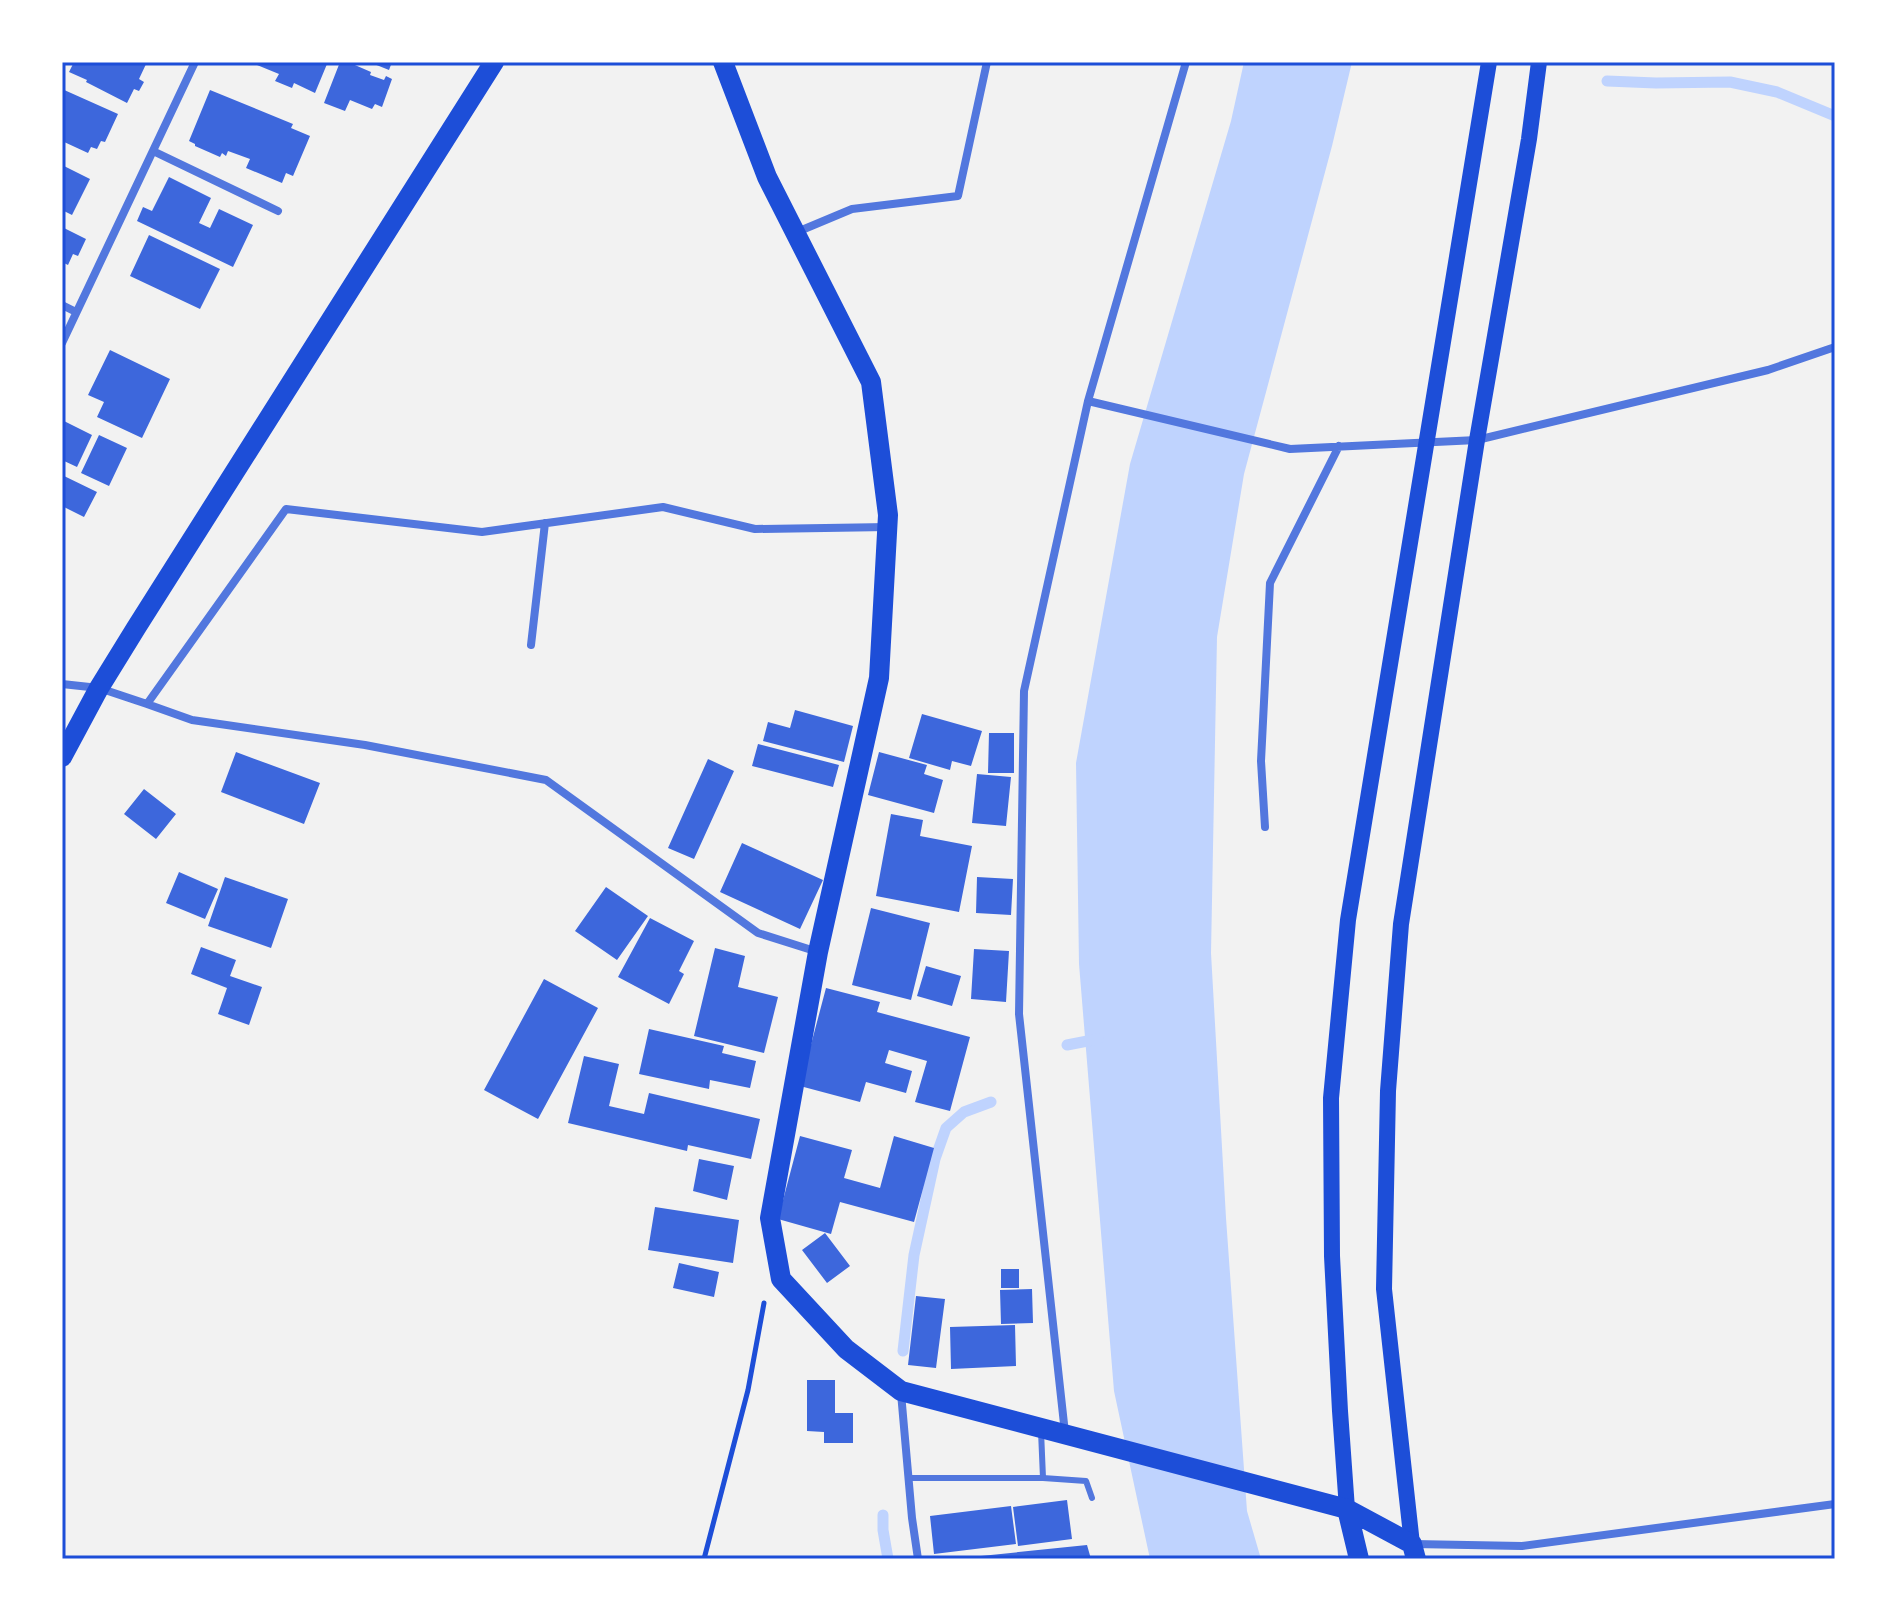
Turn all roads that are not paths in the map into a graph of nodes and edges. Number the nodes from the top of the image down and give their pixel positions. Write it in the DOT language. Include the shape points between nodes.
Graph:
graph roads {
  1 [pos="195,62"];
  2 [pos="494,62"];
  3 [pos="723,62"];
  4 [pos="987,62"];
  5 [pos="1186,62"];
  6 [pos="1489,62"];
  7 [pos="1539,62"];
  8 [pos="153,151"];
  9 [pos="278,211"];
  10 [pos="797,232"];
  11 [pos="62,305"];
  12 [pos="76,312"];
  13 [pos="62,343"];
  14 [pos="1835,347"];
  15 [pos="1088,401"];
  16 [pos="1477,440"];
  17 [pos="1428,441"];
  18 [pos="1339,446"];
  19 [pos="545,523"];
  20 [pos="888,527"];
  21 [pos="531,645"];
  22 [pos="62,684"];
  23 [pos="99,688"];
  24 [pos="147,704"];
  25 [pos="62,757"];
  26 [pos="1265,827"];
  27 [pos="818,952"];
  28 [pos="901,1391"];
  29 [pos="1040,1427"];
  30 [pos="1065,1434"];
  31 [pos="909,1478"];
  32 [pos="1043,1478"];
  33 [pos="1092,1498"];
  34 [pos="1835,1504"];
  35 [pos="1347,1509"];
  36 [pos="1414,1551"];
  37 [pos="918,1559"];
  38 [pos="1359,1559"];
  1 -- 8 [label="street"];
  2 -- 23 [label="main road"];
  3 -- 10 [label="main road" via="767,177"];
  4 -- 10 [label="street" via="958,196 852,209"];
  5 -- 15 [label="street"];
  6 -- 17 [label="main road"];
  7 -- 16 [label="main road"];
  8 -- 9 [label="street"];
  8 -- 12 [label="street"];
  10 -- 20 [label="main road" via="871,382"];
  11 -- 12 [label="street"];
  12 -- 13 [label="street"];
  14 -- 16 [label="street" via="1768,370"];
  15 -- 18 [label="street" via="1290,449"];
  15 -- 30 [label="street" via="1024,691 1019,1014"];
  16 -- 17 [label="street"];
  16 -- 36 [label="main road" via="1401,924 1388,1091 1384,1289"];
  17 -- 18 [label="street"];
  17 -- 35 [label="main road" via="1348,920 1331,1098 1332,1256"];
  18 -- 26 [label="street" via="1270,583 1261,761"];
  19 -- 20 [label="street" via="663,507 755,529"];
  19 -- 21 [label="street"];
  19 -- 24 [label="street" via="482,532 286,509"];
  20 -- 27 [label="main road" via="879,678"];
  22 -- 23 [label="street"];
  23 -- 24 [label="street"];
  23 -- 25 [label="main road"];
  24 -- 27 [label="street" via="192,720 365,745 546,780 758,933"];
  27 -- 28 [label="main road" via="770,1218 781,1279 846,1349"];
  28 -- 29 [label="main road"];
  28 -- 31 [label="street"];
  29 -- 30 [label="main road"];
  29 -- 32 [label="lane"];
  30 -- 35 [label="main road"];
  31 -- 32 [label="lane"];
  31 -- 37 [label="street"];
  32 -- 33 [label="lane" via="1086,1481"];
  34 -- 36 [label="street" via="1522,1546"];
  35 -- 36 [label="main road"];
  35 -- 38 [label="main road"];
}
